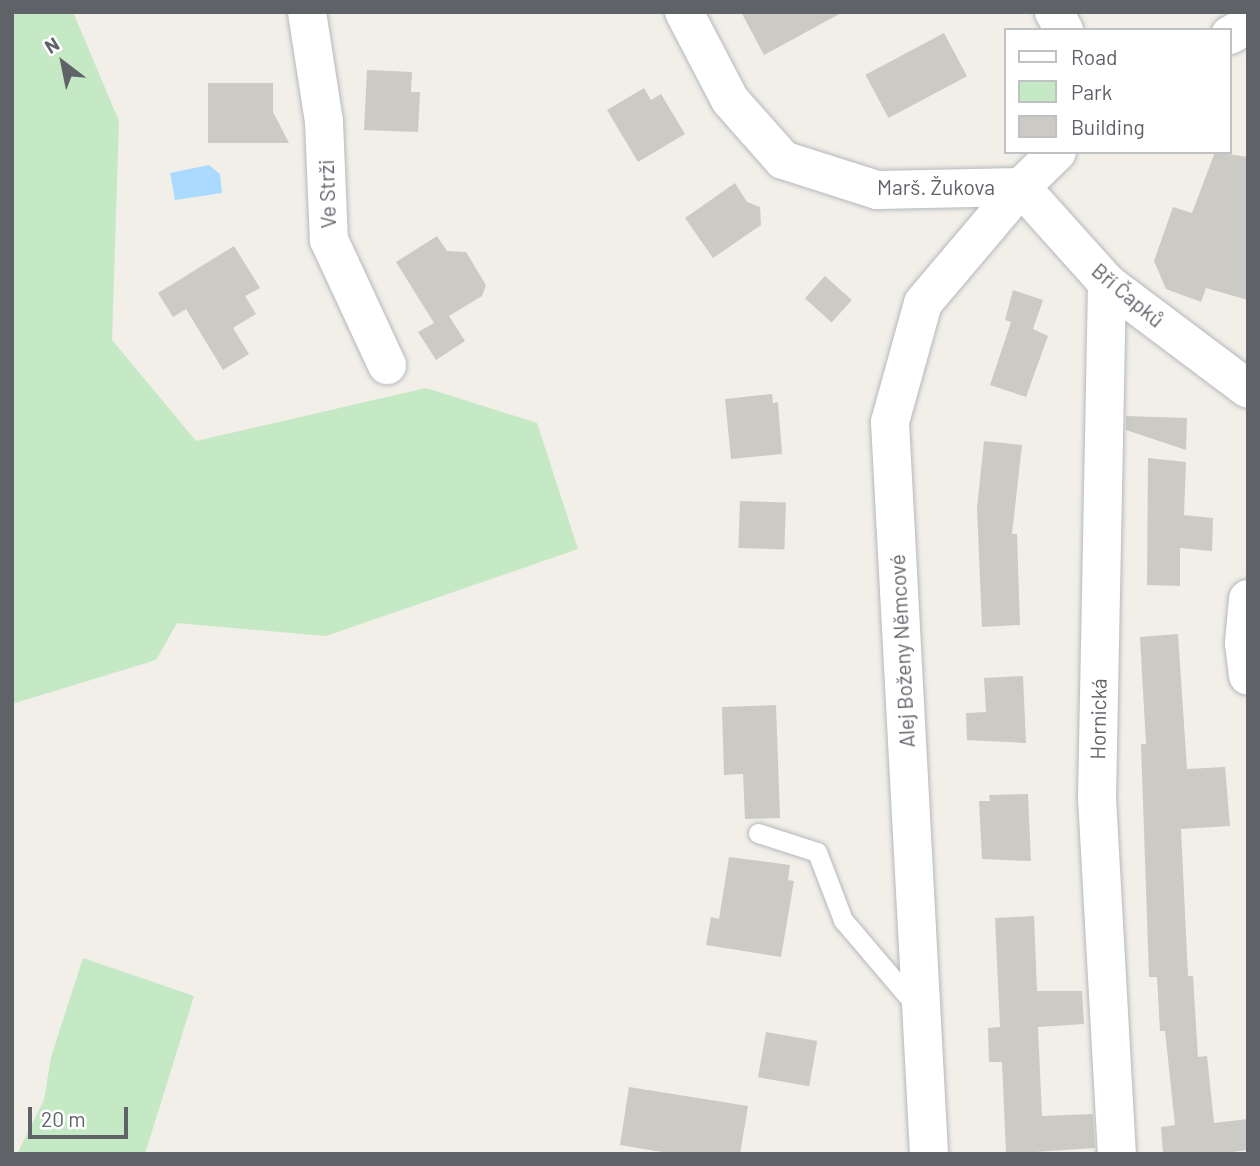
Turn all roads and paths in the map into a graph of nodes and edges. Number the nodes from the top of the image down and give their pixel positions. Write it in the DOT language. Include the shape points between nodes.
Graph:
graph roads {
  1 [pos="307,12"];
  2 [pos="684,12"];
  3 [pos="1054,12"];
  4 [pos="1248,25"];
  5 [pos="1062,28"];
  6 [pos="1232,34"];
  7 [pos="1055,154"];
  8 [pos="1021,187"];
  9 [pos="1107,283"];
  10 [pos="387,365"];
  11 [pos="1248,389"];
  12 [pos="1248,599"];
  13 [pos="1248,676"];
  14 [pos="758,833"];
  15 [pos="921,1012"];
  16 [pos="929,1154"];
  17 [pos="1117,1154"];
  1 -- 10 [label="street, Ve Strži" via="324,121 329,240"];
  2 -- 8 [label="street, Marš. Žukova" via="730,100 783,160 877,190"];
  3 -- 5 [label="street"];
  4 -- 6 [label="street"];
  7 -- 8 [label="street, Alej Boženy Němcové"];
  8 -- 9 [label="street, Bří Čapků"];
  8 -- 15 [label="street, Alej Boženy Němcové" via="923,303 890,422"];
  9 -- 11 [label="street, Bří Čapků"];
  9 -- 17 [label="street, Hornická" via="1097,798"];
  12 -- 13 [label="street"];
  14 -- 15 [label="lane" via="817,852 843,919"];
  15 -- 16 [label="street, Alej Boženy Němcové"];
}
